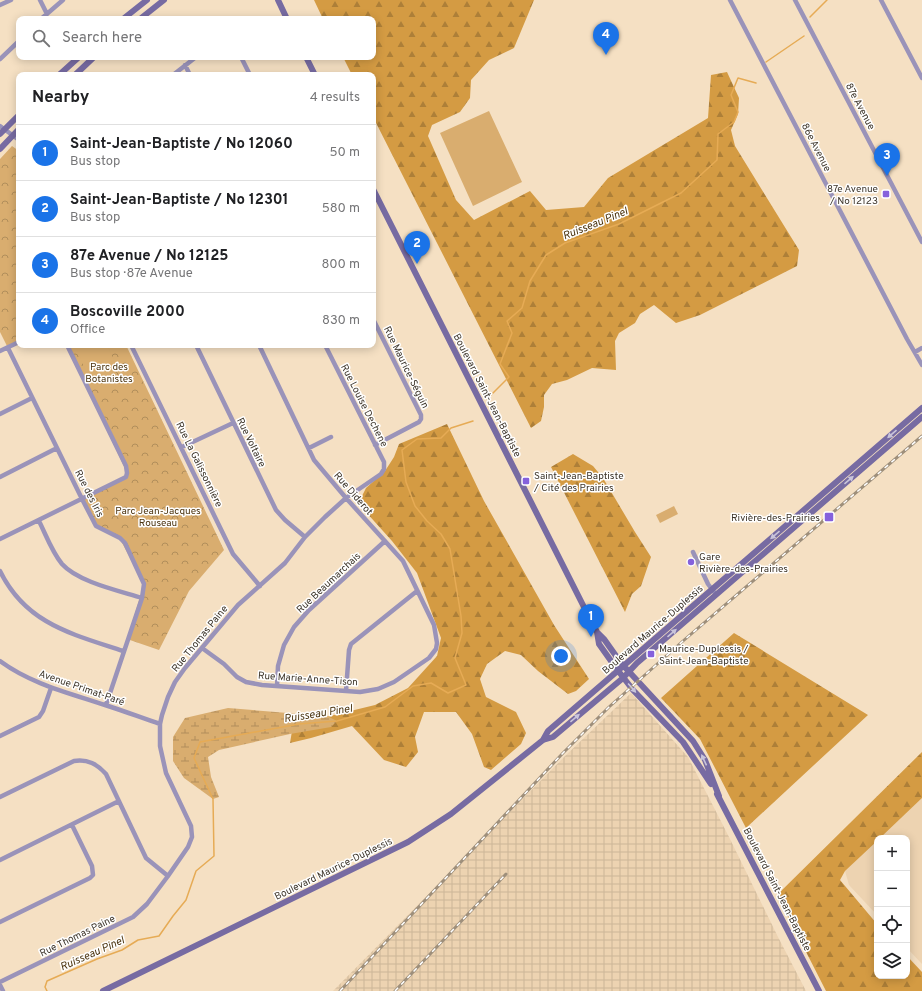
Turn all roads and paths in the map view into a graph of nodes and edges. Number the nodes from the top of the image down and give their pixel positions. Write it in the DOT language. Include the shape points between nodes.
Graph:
graph roads {
  1 [pos="11,0"];
  2 [pos="40,0"];
  3 [pos="63,0"];
  4 [pos="147,0"];
  5 [pos="164,0"];
  6 [pos="278,0"];
  7 [pos="730,0"];
  8 [pos="795,0"];
  9 [pos="881,0"];
  10 [pos="0,5"];
  11 [pos="47,14"];
  12 [pos="45,16"];
  13 [pos="127,16"];
  14 [pos="144,16"];
  15 [pos="286,16"];
  16 [pos="16,44"];
  17 [pos="0,59"];
  18 [pos="76,60"];
  19 [pos="91,60"];
  20 [pos="192,60"];
  21 [pos="242,60"];
  22 [pos="308,60"];
  23 [pos="185,65"];
  24 [pos="62,72"];
  25 [pos="78,72"];
  26 [pos="177,72"];
  27 [pos="188,72"];
  28 [pos="248,72"];
  29 [pos="314,72"];
  30 [pos="922,78"];
  31 [pos="16,117"];
  32 [pos="1,130"];
  33 [pos="16,132"];
  34 [pos="12,135"];
  35 [pos="16,138"];
  36 [pos="0,149"];
  37 [pos="376,195"];
  38 [pos="922,242"];
  39 [pos="376,325"];
  40 [pos="16,344"];
  41 [pos="8,348"];
  42 [pos="68,348"];
  43 [pos="132,348"];
  44 [pos="197,348"];
  45 [pos="260,348"];
  46 [pos="326,348"];
  47 [pos="922,348"];
  48 [pos="0,351"];
  49 [pos="915,352"];
  50 [pos="922,365"];
  51 [pos="32,398"];
  52 [pos="922,408"];
  53 [pos="0,414"];
  54 [pos="922,417"];
  55 [pos="233,423"];
  56 [pos="331,437"];
  57 [pos="375,445"];
  58 [pos="182,447"];
  59 [pos="57,448"];
  60 [pos="309,448"];
  61 [pos="381,474"];
  62 [pos="0,477"];
  63 [pos="346,498"];
  64 [pos="82,500"];
  65 [pos="39,521"];
  66 [pos="305,537"];
  67 [pos="0,539"];
  68 [pos="385,541"];
  69 [pos="693,552"];
  70 [pos="0,571"];
  71 [pos="260,586"];
  72 [pos="417,591"];
  73 [pos="714,592"];
  74 [pos="142,598"];
  75 [pos="597,632"];
  76 [pos="202,648"];
  77 [pos="436,649"];
  78 [pos="123,652"];
  79 [pos="0,661"];
  80 [pos="624,666"];
  81 [pos="618,672"];
  82 [pos="629,672"];
  83 [pos="623,678"];
  84 [pos="277,686"];
  85 [pos="51,688"];
  86 [pos="346,691"];
  87 [pos="106,705"];
  88 [pos="160,724"];
  89 [pos="0,736"];
  90 [pos="543,740"];
  91 [pos="719,796"];
  92 [pos="0,797"];
  93 [pos="119,802"];
  94 [pos="72,825"];
  95 [pos="0,860"];
  96 [pos="168,876"];
  97 [pos="0,922"];
  98 [pos="0,984"];
  99 [pos="3,991"];
  100 [pos="104,991"];
  101 [pos="819,991"];
  1 -- 10 [label="street"];
  2 -- 11 [label="street"];
  3 -- 11 [label="street"];
  4 -- 13 [label="street"];
  5 -- 14 [label="street"];
  6 -- 15 [label="street"];
  7 -- 49 [label="street, 86e Avenue"];
  8 -- 38 [label="street, 87e Avenue"];
  9 -- 30 [label="street"];
  11 -- 12 [label="street"];
  16 -- 17 [label="street"];
  18 -- 24 [label="street"];
  19 -- 25 [label="street"];
  20 -- 23 [label="street"];
  21 -- 28 [label="street"];
  22 -- 29 [label="street"];
  23 -- 26 [label="street"];
  23 -- 27 [label="street"];
  31 -- 32 [label="street"];
  32 -- 34 [label="street"];
  33 -- 34 [label="street"];
  34 -- 35 [label="street"];
  34 -- 36 [label="street"];
  37 -- 75 [label="street, Boulevard Saint-Jean-Baptiste"];
  39 -- 57 [label="street, Rue Maurice-Séguin" via="421,419"];
  40 -- 41 [label="street"];
  41 -- 48 [label="street"];
  41 -- 51 [label="street, Rue des Iris"];
  42 -- 64 [label="street" via="126,466 127,473 126,478"];
  43 -- 58 [label="street, Rue La Galissonnière"];
  44 -- 55 [label="street, Rue Voltaire"];
  45 -- 60 [label="street, Rue Diderot"];
  46 -- 57 [label="street, Rue Louise Dechene"];
  47 -- 49 [label="street"];
  49 -- 50 [label="street, 86e Avenue"];
  51 -- 53 [label="street"];
  51 -- 59 [label="street, Rue des Iris"];
  52 -- 73 [label="street, Boulevard Maurice-Duplessis, one-way"];
  73 -- 54 [label="street, Boulevard Maurice-Duplessis, one-way"];
  55 -- 58 [label="street"];
  55 -- 66 [label="street, Rue Voltaire" via="276,510"];
  56 -- 60 [label="street"];
  57 -- 61 [label="street, Rue Louise Dechene" via="384,462"];
  58 -- 71 [label="street, Rue La Galissonnière" via="233,554"];
  59 -- 62 [label="street"];
  59 -- 64 [label="street, Rue des Iris"];
  60 -- 63 [label="street, Rue Diderot" via="314,460"];
  61 -- 63 [label="street, Rue Thomas Paine"];
  63 -- 66 [label="street, Rue Thomas Paine"];
  63 -- 68 [label="street, Rue Diderot"];
  64 -- 65 [label="street"];
  64 -- 74 [label="street, Rue des Iris" via="96,526 125,543 144,584"];
  65 -- 67 [label="street"];
  65 -- 74 [label="street" via="56,556 71,572"];
  66 -- 71 [label="street, Rue Thomas Paine" via="285,563"];
  68 -- 72 [label="street, Rue Diderot" via="403,561"];
  68 -- 84 [label="street, Rue Beaumarchais" via="309,610 294,627 284,645 278,666"];
  69 -- 73 [label="street"];
  70 -- 78 [label="street" via="16,595 46,622"];
  71 -- 76 [label="street, Rue Thomas Paine" via="238,605"];
  72 -- 77 [label="street, Rue Diderot" via="434,626 437,637"];
  72 -- 86 [label="street" via="352,644 349,650"];
  73 -- 80 [label="street, Boulevard Maurice-Duplessis"];
  82 -- 73 [label="street, Boulevard Maurice-Duplessis, one-way"];
  74 -- 78 [label="street, Rue des Iris"];
  75 -- 80 [label="street, Boulevard Saint-Jean-Baptiste"];
  75 -- 81 [label="street, Boulevard Saint-Jean-Baptiste" via="599,644"];
  76 -- 84 [label="street, Rue Marie-Anne-Tison" via="246,682"];
  76 -- 88 [label="street, Rue Thomas Paine" via="171,689"];
  77 -- 86 [label="street, Rue Marie-Anne-Tison" via="429,658 394,682 378,689"];
  78 -- 87 [label="street, Rue des Iris"];
  79 -- 85 [label="street, Avenue Primat-Paré"];
  80 -- 81 [label="street, Boulevard Maurice-Duplessis"];
  80 -- 82 [label="street, Boulevard Saint-Jean-Baptiste"];
  81 -- 83 [label="street, Boulevard Saint-Jean-Baptiste"];
  81 -- 90 [label="street, Boulevard Maurice-Duplessis" via="548,732"];
  82 -- 83 [label="street, Boulevard Maurice-Duplessis"];
  91 -- 82 [label="street, Boulevard Saint-Jean-Baptiste, one-way" via="705,760 693,741"];
  90 -- 83 [label="street, Boulevard Maurice-Duplessis, one-way" via="553,737"];
  83 -- 91 [label="street, Boulevard Saint-Jean-Baptiste, one-way" via="684,742"];
  84 -- 86 [label="street, Rue Marie-Anne-Tison"];
  85 -- 87 [label="street, Avenue Primat-Paré"];
  85 -- 89 [label="street" via="39,717"];
  87 -- 88 [label="street, Avenue Primat-Paré"];
  88 -- 96 [label="street, Rue Thomas Paine" via="160,746 166,773 188,819 192,834 188,848"];
  90 -- 100 [label="street, Boulevard Maurice-Duplessis" via="451,814 408,842"];
  91 -- 101 [label="street, Boulevard Saint-Jean-Baptiste"];
  92 -- 93 [label="street" via="74,761 83,760 96,764 106,774"];
  93 -- 94 [label="street"];
  93 -- 96 [label="street" via="146,858"];
  94 -- 95 [label="street"];
  94 -- 97 [label="street" via="92,866 93,875"];
  96 -- 98 [label="street, Rue Thomas Paine" via="133,917"];
  98 -- 99 [label="street"];
}
